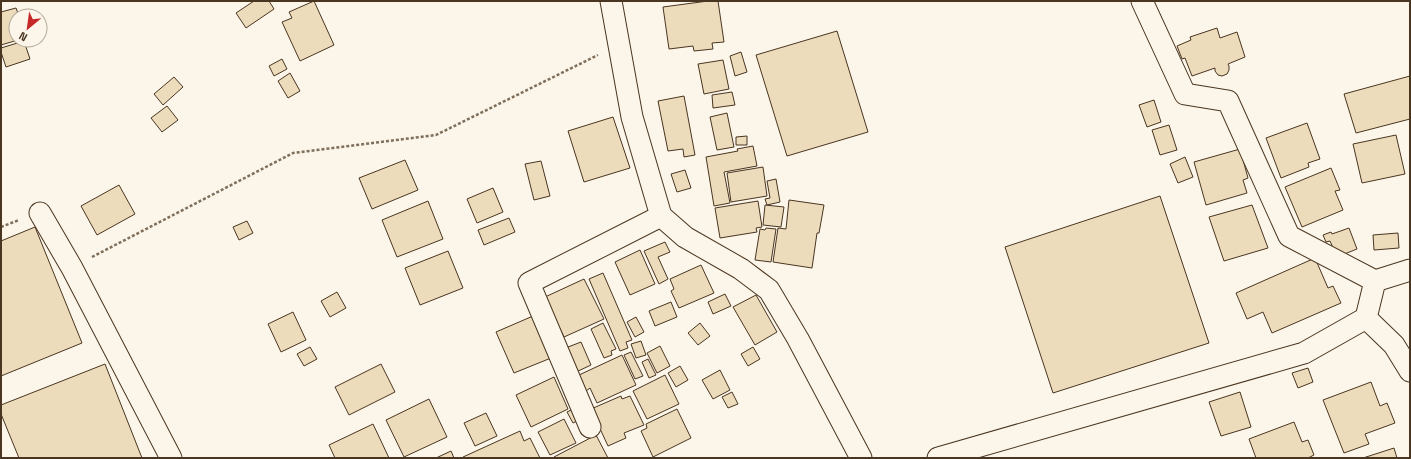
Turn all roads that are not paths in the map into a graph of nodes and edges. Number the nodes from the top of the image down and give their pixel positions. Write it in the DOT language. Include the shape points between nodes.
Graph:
graph roads {
  1 [pos="611,1"];
  2 [pos="1142,1"];
  3 [pos="40,213"];
  4 [pos="661,216"];
  5 [pos="1410,270"];
  6 [pos="1375,281"];
  7 [pos="1366,318"];
  8 [pos="1410,371"];
  9 [pos="590,427"];
  10 [pos="171,458"];
  11 [pos="861,458"];
  12 [pos="938,458"];
  1 -- 4 [label="street" via="632,117"];
  2 -- 6 [label="street" via="1185,94 1228,101 1289,236"];
  3 -- 10 [label="street" via="72,268"];
  4 -- 9 [label="street" via="529,284"];
  4 -- 11 [label="street" via="685,238 741,269 769,290"];
  5 -- 6 [label="street"];
  6 -- 7 [label="street"];
  7 -- 8 [label="street" via="1394,345"];
  7 -- 12 [label="street" via="1304,353"];
}
